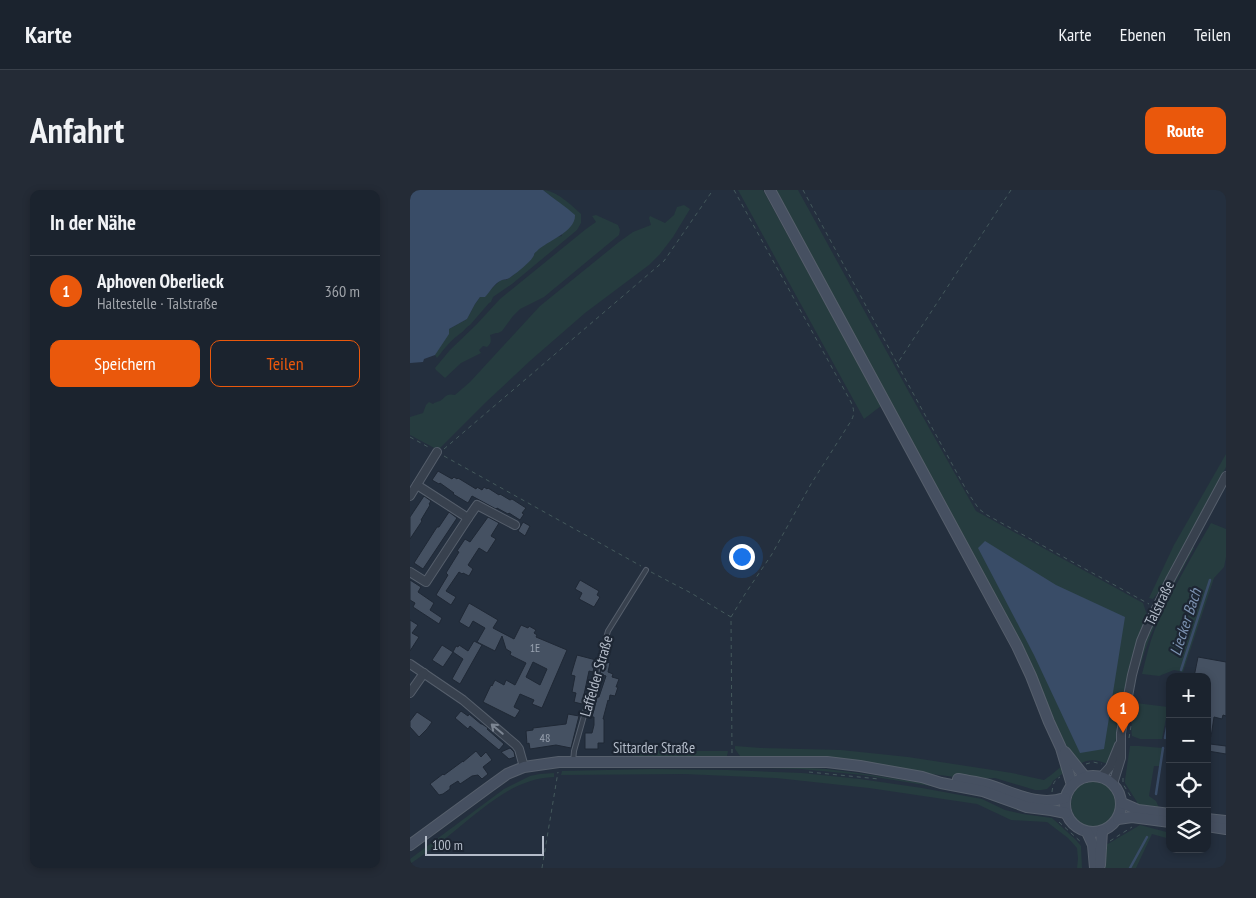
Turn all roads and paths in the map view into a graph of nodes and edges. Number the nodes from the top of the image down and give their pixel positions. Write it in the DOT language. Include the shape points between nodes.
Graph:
graph roads {
  1 [pos="713,190"];
  2 [pos="734,190"];
  3 [pos="770,190"];
  4 [pos="803,190"];
  5 [pos="1011,190"];
  6 [pos="898,364"];
  7 [pos="410,437"];
  8 [pos="438,452"];
  9 [pos="1226,476"];
  10 [pos="417,485"];
  11 [pos="410,496"];
  12 [pos="468,518"];
  13 [pos="515,525"];
  14 [pos="646,570"];
  15 [pos="410,572"];
  16 [pos="1156,608"];
  17 [pos="731,617"];
  18 [pos="410,664"];
  19 [pos="424,673"];
  20 [pos="410,693"];
  21 [pos="1120,741"];
  22 [pos="1061,748"];
  23 [pos="559,762"];
  24 [pos="573,762"];
  25 [pos="733,763"];
  26 [pos="524,767"];
  27 [pos="806,772"];
  28 [pos="922,777"];
  29 [pos="1085,777"];
  30 [pos="1101,777"];
  31 [pos="880,779"];
  32 [pos="1113,784"];
  33 [pos="1072,785"];
  34 [pos="1065,798"];
  35 [pos="1122,803"];
  36 [pos="1066,813"];
  37 [pos="1166,814"];
  38 [pos="1118,819"];
  39 [pos="1211,819"];
  40 [pos="1058,821"];
  41 [pos="1166,821"];
  42 [pos="1226,821"];
  43 [pos="1211,827"];
  44 [pos="1226,829"];
  45 [pos="1102,831"];
  46 [pos="1087,832"];
  47 [pos="410,845"];
  48 [pos="1085,846"];
  49 [pos="542,868"];
  50 [pos="1095,868"];
  51 [pos="1100,868"];
  1 -- 8 [label="path" via="664,261"];
  2 -- 17 [label="path" via="851,402 854,417"];
  3 -- 22 [label="main road" via="1018,646"];
  4 -- 6 [label="path"];
  5 -- 6 [label="path"];
  6 -- 16 [label="path" via="979,509"];
  7 -- 8 [label="path"];
  8 -- 10 [label="street"];
  8 -- 14 [label="path"];
  9 -- 16 [label="street, Talstraße"];
  10 -- 11 [label="street"];
  10 -- 12 [label="street"];
  12 -- 13 [label="street" via="477,505"];
  12 -- 15 [label="street" via="426,582"];
  14 -- 17 [label="path"];
  14 -- 24 [label="lane, Laffelder Straße" via="608,631"];
  16 -- 21 [label="street, Talstraße" via="1134,666"];
  17 -- 25 [label="path"];
  18 -- 19 [label="street"];
  19 -- 20 [label="street"];
  26 -- 19 [label="street, one-way" via="516,745 463,700"];
  21 -- 30 [label="street, Talstraße" via="1110,767"];
  21 -- 32 [label="street, Talstraße" via="1121,758"];
  22 -- 29 [label="main road"];
  22 -- 33 [label="main road"];
  23 -- 24 [label="main road, Sittarder Straße"];
  23 -- 26 [label="main road, Sittarder Straße"];
  23 -- 49 [label="path"];
  24 -- 25 [label="main road, Sittarder Straße"];
  25 -- 28 [label="main road, Sittarder Straße" via="827,762"];
  26 -- 47 [label="main road, Sittarder Straße" via="507,774"];
  27 -- 31 [label="path"];
  28 -- 34 [label="main road, Sittarder Straße" via="975,782 1034,800 1051,802"];
  28 -- 36 [label="main road, Sittarder Straße" via="983,791 1027,807"];
  29 -- 30 [label="main road"];
  29 -- 33 [label="main road"];
  30 -- 32 [label="main road"];
  32 -- 35 [label="main road"];
  33 -- 34 [label="main road"];
  34 -- 36 [label="main road"];
  35 -- 37 [label="main road" via="1138,810"];
  35 -- 38 [label="main road"];
  36 -- 46 [label="main road" via="1076,827"];
  38 -- 41 [label="main road" via="1132,817"];
  38 -- 45 [label="main road"];
  39 -- 42 [label="main road"];
  40 -- 48 [label="path"];
  43 -- 44 [label="main road"];
  45 -- 46 [label="main road"];
  45 -- 51 [label="main road"];
  46 -- 50 [label="main road"];
}
